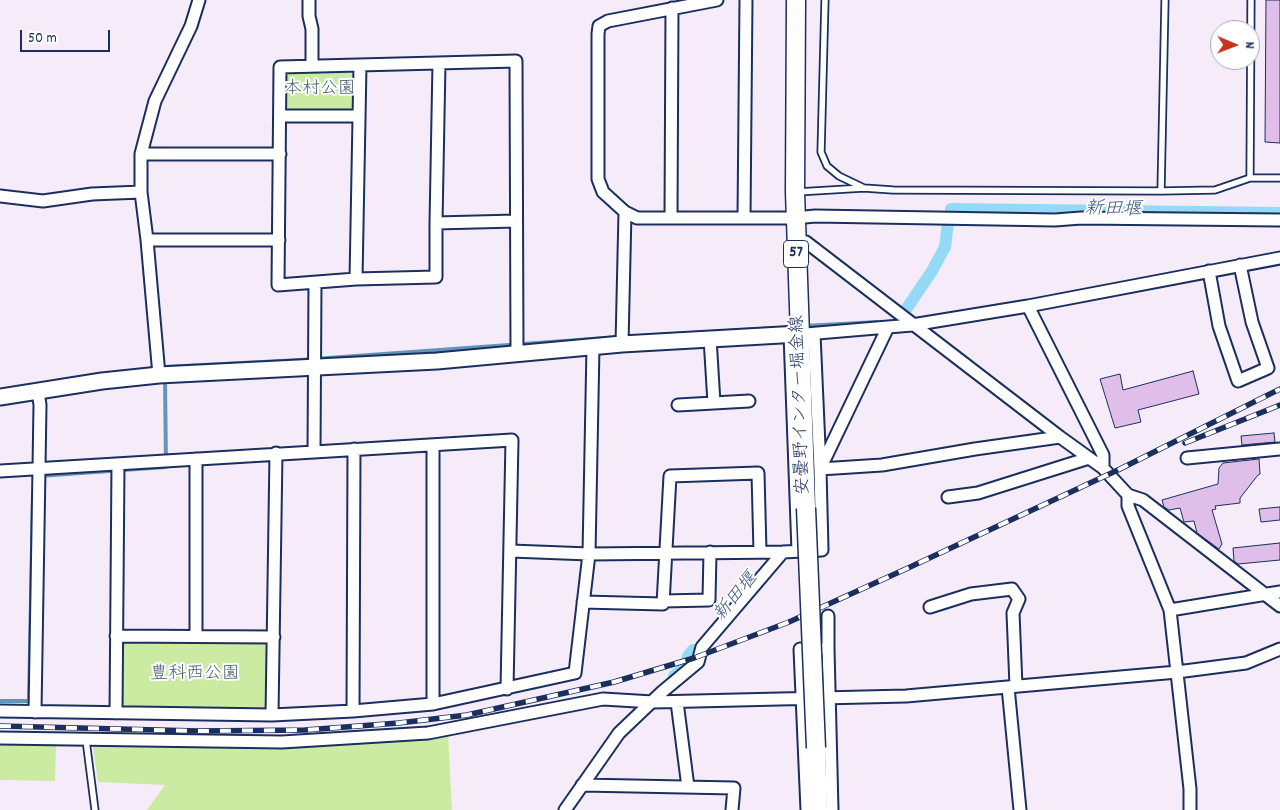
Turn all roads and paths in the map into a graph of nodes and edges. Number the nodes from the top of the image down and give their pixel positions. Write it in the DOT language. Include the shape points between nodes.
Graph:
graph roads {
  1 [pos="199,0"];
  2 [pos="309,0"];
  3 [pos="717,0"];
  4 [pos="746,0"];
  5 [pos="796,0"];
  6 [pos="825,0"];
  7 [pos="1165,0"];
  8 [pos="1251,0"];
  9 [pos="672,8"];
  10 [pos="438,63"];
  11 [pos="360,65"];
  12 [pos="312,66"];
  13 [pos="280,116"];
  14 [pos="358,116"];
  15 [pos="140,154"];
  16 [pos="280,154"];
  17 [pos="1250,178"];
  18 [pos="1280,178"];
  19 [pos="864,188"];
  20 [pos="1161,191"];
  21 [pos="141,192"];
  22 [pos="795,192"];
  23 [pos="0,196"];
  24 [pos="625,212"];
  25 [pos="671,218"];
  26 [pos="744,218"];
  27 [pos="795,218"];
  28 [pos="1280,220"];
  29 [pos="516,221"];
  30 [pos="436,223"];
  31 [pos="147,240"];
  32 [pos="279,240"];
  33 [pos="796,241"];
  34 [pos="1280,258"];
  35 [pos="1240,265"];
  36 [pos="1208,271"];
  37 [pos="356,280"];
  38 [pos="315,284"];
  39 [pos="1028,306"];
  40 [pos="912,325"];
  41 [pos="888,327"];
  42 [pos="801,334"];
  43 [pos="710,338"];
  44 [pos="622,344"];
  45 [pos="593,347"];
  46 [pos="517,353"];
  47 [pos="314,367"];
  48 [pos="158,375"];
  49 [pos="38,391"];
  50 [pos="0,397"];
  51 [pos="749,402"];
  52 [pos="714,403"];
  53 [pos="678,405"];
  54 [pos="1060,438"];
  55 [pos="433,444"];
  56 [pos="354,449"];
  57 [pos="1280,449"];
  58 [pos="314,452"];
  59 [pos="276,453"];
  60 [pos="1089,458"];
  61 [pos="1187,458"];
  62 [pos="196,459"];
  63 [pos="118,464"];
  64 [pos="39,468"];
  65 [pos="1103,468"];
  66 [pos="820,469"];
  67 [pos="0,471"];
  68 [pos="1128,495"];
  69 [pos="948,497"];
  70 [pos="511,551"];
  71 [pos="798,551"];
  72 [pos="710,552"];
  73 [pos="760,552"];
  74 [pos="783,552"];
  75 [pos="666,553"];
  76 [pos="589,554"];
  77 [pos="1280,592"];
  78 [pos="1267,595"];
  79 [pos="663,601"];
  80 [pos="583,602"];
  81 [pos="1280,606"];
  82 [pos="930,607"];
  83 [pos="1170,610"];
  84 [pos="828,616"];
  85 [pos="116,636"];
  86 [pos="196,636"];
  87 [pos="274,637"];
  88 [pos="828,649"];
  89 [pos="1280,649"];
  90 [pos="1177,672"];
  91 [pos="1012,686"];
  92 [pos="507,689"];
  93 [pos="801,699"];
  94 [pos="828,699"];
  95 [pos="653,702"];
  96 [pos="677,702"];
  97 [pos="433,704"];
  98 [pos="0,711"];
  99 [pos="352,711"];
  100 [pos="35,712"];
  101 [pos="116,713"];
  102 [pos="272,715"];
  103 [pos="0,738"];
  104 [pos="86,740"];
  105 [pos="582,785"];
  106 [pos="688,787"];
  107 [pos="95,810"];
  108 [pos="565,810"];
  109 [pos="732,810"];
  110 [pos="807,810"];
  111 [pos="818,810"];
  112 [pos="832,810"];
  113 [pos="1020,810"];
  114 [pos="1190,810"];
  1 -- 15 [label="street" via="191,26 155,101"];
  2 -- 12 [label="street"];
  3 -- 9 [label="street"];
  4 -- 26 [label="street"];
  5 -- 22 [label="main road, 安曇野インター堀金線 / 57"];
  6 -- 19 [label="lane" via="821,152 827,166"];
  7 -- 20 [label="lane"];
  8 -- 17 [label="lane"];
  9 -- 24 [label="street" via="608,21 599,26 598,179 604,192"];
  9 -- 25 [label="street"];
  10 -- 11 [label="street"];
  10 -- 29 [label="street" via="516,61"];
  10 -- 30 [label="street"];
  11 -- 12 [label="street"];
  11 -- 14 [label="street"];
  12 -- 13 [label="street" via="280,67"];
  13 -- 14 [label="street"];
  13 -- 16 [label="street"];
  14 -- 37 [label="street"];
  15 -- 16 [label="street"];
  15 -- 21 [label="street"];
  16 -- 32 [label="street"];
  17 -- 18 [label="lane"];
  17 -- 20 [label="lane" via="1215,190"];
  19 -- 20 [label="lane"];
  19 -- 22 [label="lane"];
  21 -- 23 [label="street" via="43,201"];
  21 -- 31 [label="street"];
  22 -- 27 [label="main road, 安曇野インター堀金線 / 57"];
  24 -- 25 [label="street" via="637,218"];
  24 -- 44 [label="street"];
  25 -- 26 [label="street"];
  26 -- 27 [label="street"];
  27 -- 28 [label="street"];
  27 -- 33 [label="main road, 安曇野インター堀金線 / 57"];
  29 -- 30 [label="street"];
  29 -- 46 [label="street"];
  30 -- 37 [label="street" via="436,277"];
  31 -- 32 [label="street"];
  31 -- 48 [label="street"];
  32 -- 38 [label="street" via="278,285"];
  33 -- 40 [label="street" via="806,242"];
  33 -- 42 [label="main road, 安曇野インター堀金線 / 57"];
  34 -- 35 [label="street"];
  35 -- 36 [label="street"];
  35 -- 36 [label="street" via="1252,322 1268,368 1238,381 1219,326"];
  36 -- 39 [label="street"];
  37 -- 38 [label="street"];
  38 -- 47 [label="street"];
  39 -- 40 [label="street"];
  39 -- 65 [label="street" via="1103,455"];
  40 -- 41 [label="street"];
  40 -- 54 [label="street"];
  41 -- 42 [label="street"];
  41 -- 66 [label="street"];
  42 -- 43 [label="street"];
  42 -- 66 [label="street"];
  42 -- 71 [label="street"];
  42 -- 111 [label="main road, 安曇野インター堀金線 / 57, bridge"];
  43 -- 44 [label="street"];
  43 -- 52 [label="street"];
  44 -- 45 [label="street"];
  45 -- 46 [label="street"];
  45 -- 76 [label="street"];
  46 -- 47 [label="street"];
  47 -- 48 [label="street"];
  47 -- 58 [label="street"];
  48 -- 49 [label="street"];
  49 -- 50 [label="street"];
  49 -- 64 [label="street"];
  51 -- 52 [label="street"];
  52 -- 53 [label="street"];
  54 -- 60 [label="street"];
  54 -- 66 [label="street" via="882,465"];
  55 -- 56 [label="street"];
  55 -- 70 [label="street" via="512,440"];
  55 -- 97 [label="street"];
  56 -- 58 [label="street"];
  56 -- 99 [label="street"];
  57 -- 61 [label="street"];
  58 -- 59 [label="street"];
  59 -- 62 [label="street"];
  59 -- 87 [label="street"];
  60 -- 65 [label="street"];
  60 -- 69 [label="street" via="978,493"];
  62 -- 63 [label="street"];
  62 -- 86 [label="street"];
  63 -- 64 [label="street"];
  63 -- 85 [label="street"];
  64 -- 67 [label="street"];
  64 -- 100 [label="street"];
  65 -- 68 [label="street"];
  66 -- 71 [label="street" via="822,550"];
  68 -- 78 [label="street" via="1143,500"];
  68 -- 83 [label="street" via="1128,506"];
  70 -- 76 [label="street"];
  70 -- 92 [label="street"];
  71 -- 74 [label="street"];
  72 -- 73 [label="street"];
  72 -- 75 [label="street"];
  72 -- 79 [label="street" via="709,600"];
  73 -- 74 [label="street"];
  73 -- 75 [label="street" via="758,473 670,476"];
  74 -- 95 [label="street" via="702,647 698,662"];
  75 -- 76 [label="street"];
  75 -- 79 [label="street"];
  76 -- 80 [label="street"];
  77 -- 78 [label="street"];
  78 -- 81 [label="street"];
  78 -- 83 [label="street"];
  79 -- 80 [label="street" via="663,604"];
  80 -- 92 [label="street" via="575,673"];
  82 -- 91 [label="street" via="971,594 1012,589 1020,598 1013,612"];
  83 -- 90 [label="street"];
  84 -- 88 [label="street"];
  85 -- 86 [label="street"];
  85 -- 101 [label="street"];
  86 -- 87 [label="street"];
  87 -- 102 [label="street"];
  88 -- 93 [label="street" via="800,649"];
  88 -- 94 [label="street"];
  89 -- 90 [label="street" via="1246,663"];
  90 -- 91 [label="street"];
  90 -- 114 [label="street"];
  91 -- 94 [label="street" via="906,696"];
  91 -- 113 [label="street"];
  92 -- 97 [label="street"];
  93 -- 94 [label="street"];
  93 -- 96 [label="street"];
  93 -- 110 [label="street"];
  94 -- 112 [label="street"];
  95 -- 96 [label="street"];
  95 -- 104 [label="street" via="603,699 428,733 282,742"];
  95 -- 105 [label="street" via="619,733"];
  96 -- 106 [label="street"];
  97 -- 99 [label="street"];
  98 -- 100 [label="street"];
  99 -- 102 [label="street"];
  100 -- 101 [label="street"];
  101 -- 102 [label="street"];
  103 -- 104 [label="street"];
  104 -- 107 [label="lane"];
  105 -- 106 [label="street"];
  105 -- 108 [label="street"];
  106 -- 109 [label="street" via="734,788"];
}
